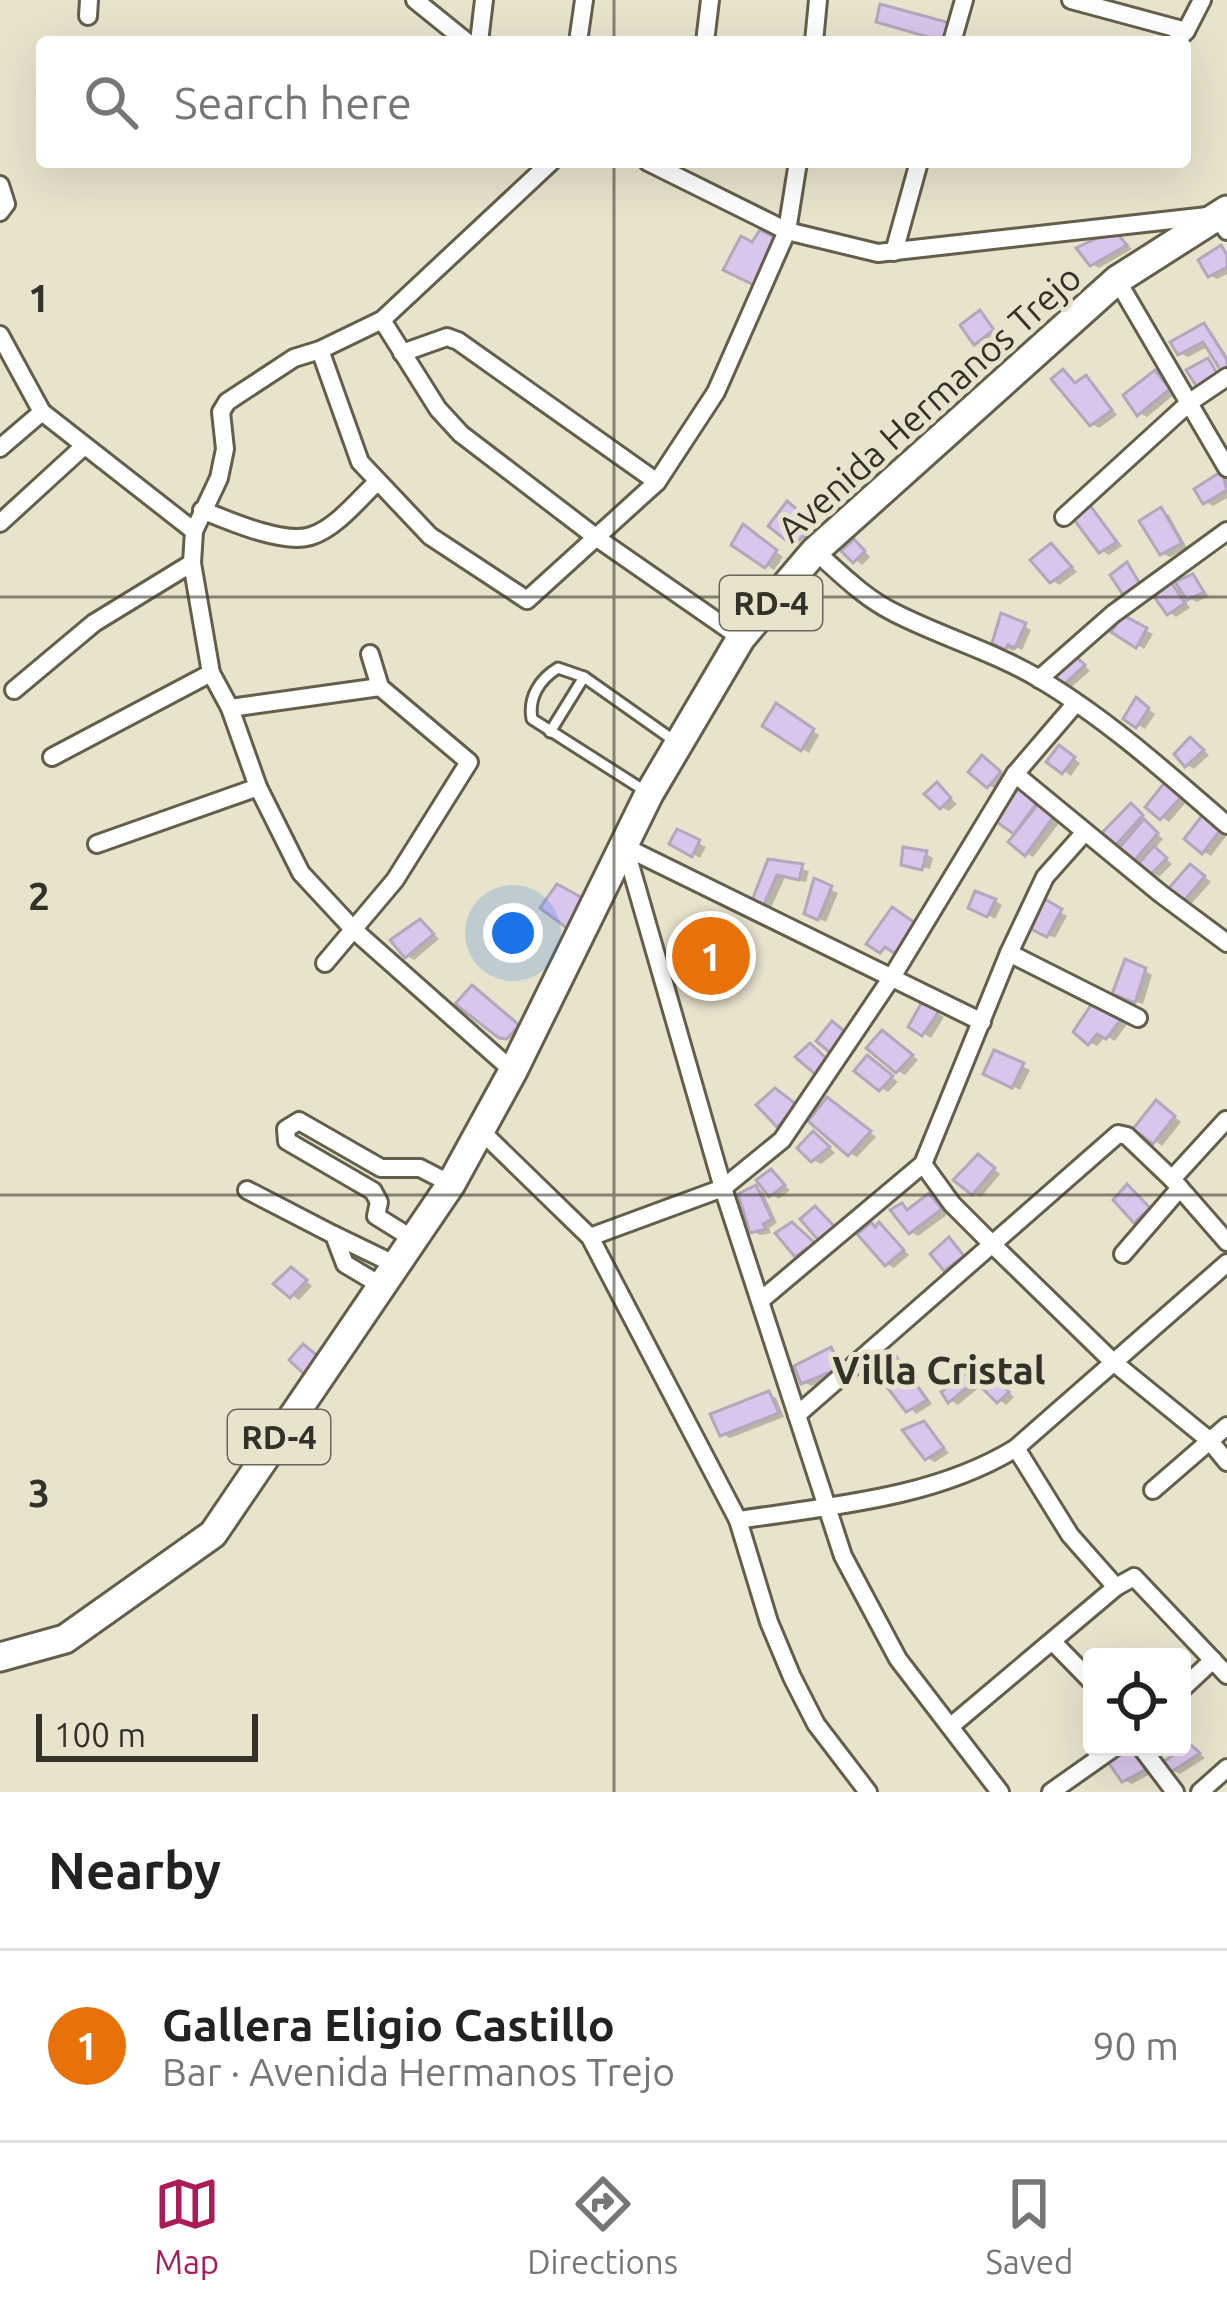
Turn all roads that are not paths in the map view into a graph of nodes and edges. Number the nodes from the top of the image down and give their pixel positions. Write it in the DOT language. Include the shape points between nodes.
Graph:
graph roads {
  1 [pos="415,0"];
  2 [pos="484,0"];
  3 [pos="584,0"];
  4 [pos="710,0"];
  5 [pos="818,0"];
  6 [pos="964,0"];
  7 [pos="1071,0"];
  8 [pos="1202,0"];
  9 [pos="460,36"];
  10 [pos="480,36"];
  11 [pos="579,36"];
  12 [pos="706,36"];
  13 [pos="815,36"];
  14 [pos="954,36"];
  15 [pos="1180,36"];
  16 [pos="544,168"];
  17 [pos="797,168"];
  18 [pos="917,168"];
  19 [pos="687,171"];
  20 [pos="0,185"];
  21 [pos="0,212"];
  22 [pos="1223,219"];
  23 [pos="787,230"];
  24 [pos="894,251"];
  25 [pos="1117,280"];
  26 [pos="382,320"];
  27 [pos="0,334"];
  28 [pos="320,350"];
  29 [pos="402,352"];
  30 [pos="1227,377"];
  31 [pos="1190,402"];
  32 [pos="42,412"];
  33 [pos="83,447"];
  34 [pos="0,448"];
  35 [pos="1227,468"];
  36 [pos="377,482"];
  37 [pos="657,482"];
  38 [pos="202,510"];
  39 [pos="1064,517"];
  40 [pos="0,523"];
  41 [pos="194,531"];
  42 [pos="1227,531"];
  43 [pos="597,538"];
  44 [pos="815,551"];
  45 [pos="192,563"];
  46 [pos="741,638"];
  47 [pos="370,654"];
  48 [pos="212,673"];
  49 [pos="584,677"];
  50 [pos="1040,679"];
  51 [pos="380,687"];
  52 [pos="14,690"];
  53 [pos="1076,703"];
  54 [pos="230,708"];
  55 [pos="550,732"];
  56 [pos="677,743"];
  57 [pos="52,758"];
  58 [pos="1015,774"];
  59 [pos="258,787"];
  60 [pos="649,794"];
  61 [pos="1227,824"];
  62 [pos="1085,832"];
  63 [pos="97,844"];
  64 [pos="625,847"];
  65 [pos="354,930"];
  66 [pos="1227,943"];
  67 [pos="1009,952"];
  68 [pos="325,963"];
  69 [pos="892,977"];
  70 [pos="1138,1018"];
  71 [pos="982,1022"];
  72 [pos="513,1071"];
  73 [pos="1226,1120"];
  74 [pos="480,1130"];
  75 [pos="923,1164"];
  76 [pos="380,1168"];
  77 [pos="451,1184"];
  78 [pos="1176,1184"];
  79 [pos="366,1186"];
  80 [pos="724,1188"];
  81 [pos="247,1190"];
  82 [pos="590,1237"];
  83 [pos="413,1239"];
  84 [pos="1227,1243"];
  85 [pos="994,1246"];
  86 [pos="1123,1254"];
  87 [pos="1227,1263"];
  88 [pos="389,1275"];
  89 [pos="761,1300"];
  90 [pos="1112,1361"];
  91 [pos="797,1415"];
  92 [pos="1227,1426"];
  93 [pos="1209,1440"];
  94 [pos="1016,1448"];
  95 [pos="1227,1462"];
  96 [pos="1153,1490"];
  97 [pos="829,1506"];
  98 [pos="738,1520"];
  99 [pos="1116,1587"];
  100 [pos="1053,1642"];
  101 [pos="0,1657"];
  102 [pos="1213,1660"];
  103 [pos="1083,1673"];
  104 [pos="1227,1676"];
  105 [pos="1191,1681"];
  106 [pos="951,1726"];
  107 [pos="1102,1756"];
  108 [pos="1148,1756"];
  109 [pos="1227,1768"];
  110 [pos="868,1792"];
  111 [pos="1000,1792"];
  112 [pos="1051,1792"];
  113 [pos="1175,1792"];
  114 [pos="1200,1792"];
  1 -- 9 [label="street"];
  2 -- 10 [label="street"];
  3 -- 11 [label="street"];
  4 -- 12 [label="street"];
  5 -- 13 [label="street"];
  6 -- 14 [label="street"];
  7 -- 15 [label="street"];
  8 -- 15 [label="street"];
  16 -- 26 [label="street"];
  17 -- 23 [label="street"];
  18 -- 24 [label="street"];
  19 -- 23 [label="street"];
  20 -- 21 [label="street"];
  22 -- 24 [label="street"];
  22 -- 25 [label="main road, Avenida Hermanos Trejo / RD-4"];
  23 -- 24 [label="street"];
  23 -- 37 [label="street" via="716,392"];
  25 -- 31 [label="street"];
  25 -- 44 [label="main road, Avenida Hermanos Trejo / RD-4"];
  26 -- 28 [label="street"];
  26 -- 29 [label="street"];
  27 -- 32 [label="street"];
  28 -- 36 [label="street" via="360,462"];
  28 -- 38 [label="street" via="227,402 219,478"];
  29 -- 37 [label="street" via="447,337 458,341"];
  29 -- 43 [label="street" via="461,434"];
  30 -- 31 [label="street"];
  31 -- 35 [label="street"];
  31 -- 39 [label="street"];
  32 -- 33 [label="street"];
  32 -- 34 [label="street"];
  33 -- 40 [label="street"];
  33 -- 41 [label="street"];
  36 -- 38 [label="street" via="313,536 291,539"];
  36 -- 43 [label="street" via="430,536 527,601"];
  37 -- 43 [label="street"];
  38 -- 41 [label="street"];
  41 -- 45 [label="street"];
  42 -- 50 [label="street"];
  43 -- 46 [label="street"];
  44 -- 46 [label="main road, Avenida Hermanos Trejo / RD-4"];
  44 -- 50 [label="street" via="893,613"];
  45 -- 48 [label="street"];
  45 -- 52 [label="street" via="94,623"];
  46 -- 56 [label="main road, Avenida Hermanos Trejo / RD-4"];
  47 -- 51 [label="street"];
  48 -- 54 [label="street"];
  48 -- 57 [label="street"];
  49 -- 55 [label="lane"];
  49 -- 55 [label="lane" via="558,668 542,678 530,707"];
  49 -- 56 [label="lane"];
  50 -- 53 [label="street"];
  51 -- 54 [label="street"];
  51 -- 65 [label="street" via="469,762"];
  53 -- 58 [label="street"];
  53 -- 61 [label="street"];
  54 -- 59 [label="street"];
  55 -- 60 [label="lane"];
  56 -- 60 [label="main road, Avenida Hermanos Trejo / RD-4"];
  58 -- 62 [label="street"];
  58 -- 69 [label="street"];
  59 -- 63 [label="street"];
  59 -- 65 [label="street" via="301,873"];
  60 -- 64 [label="main road, Avenida Hermanos Trejo / RD-4"];
  62 -- 66 [label="street"];
  62 -- 67 [label="street" via="1046,877"];
  64 -- 69 [label="street"];
  64 -- 72 [label="main road, Avenida Hermanos Trejo / RD-4"];
  64 -- 80 [label="street"];
  65 -- 68 [label="street"];
  65 -- 72 [label="street"];
  67 -- 70 [label="street"];
  67 -- 71 [label="street"];
  69 -- 71 [label="street"];
  69 -- 80 [label="street" via="782,1140"];
  71 -- 75 [label="street"];
  72 -- 74 [label="main road, Avenida Hermanos Trejo / RD-4"];
  73 -- 78 [label="street"];
  74 -- 77 [label="main road, RD-4"];
  74 -- 82 [label="street"];
  75 -- 85 [label="street"];
  75 -- 89 [label="street"];
  76 -- 77 [label="street" via="420,1168"];
  76 -- 79 [label="street"];
  76 -- 79 [label="street" via="299,1121 286,1130 287,1141"];
  77 -- 83 [label="main road, RD-4"];
  78 -- 84 [label="street"];
  78 -- 85 [label="street" via="1118,1134"];
  78 -- 86 [label="street"];
  79 -- 83 [label="street" via="379,1202 376,1216"];
  80 -- 82 [label="street"];
  80 -- 89 [label="street"];
  81 -- 88 [label="street" via="334,1235 345,1264"];
  82 -- 98 [label="street"];
  83 -- 88 [label="main road, RD-4"];
  85 -- 90 [label="street"];
  85 -- 91 [label="street"];
  87 -- 90 [label="street"];
  88 -- 101 [label="main road, RD-4" via="213,1534 65,1639"];
  89 -- 91 [label="street"];
  90 -- 93 [label="street"];
  90 -- 94 [label="street"];
  91 -- 97 [label="street"];
  92 -- 93 [label="street"];
  93 -- 95 [label="street"];
  93 -- 96 [label="street"];
  94 -- 97 [label="street" via="907,1491"];
  94 -- 99 [label="street" via="1070,1535"];
  97 -- 98 [label="street"];
  97 -- 106 [label="street" via="843,1556 898,1659"];
  98 -- 110 [label="street" via="792,1677"];
  99 -- 100 [label="street"];
  99 -- 102 [label="street" via="1140,1580"];
  100 -- 103 [label="street"];
  100 -- 106 [label="street"];
  102 -- 104 [label="street"];
  102 -- 105 [label="street"];
  106 -- 111 [label="street"];
  107 -- 112 [label="street"];
  108 -- 113 [label="street"];
  109 -- 114 [label="street"];
}
